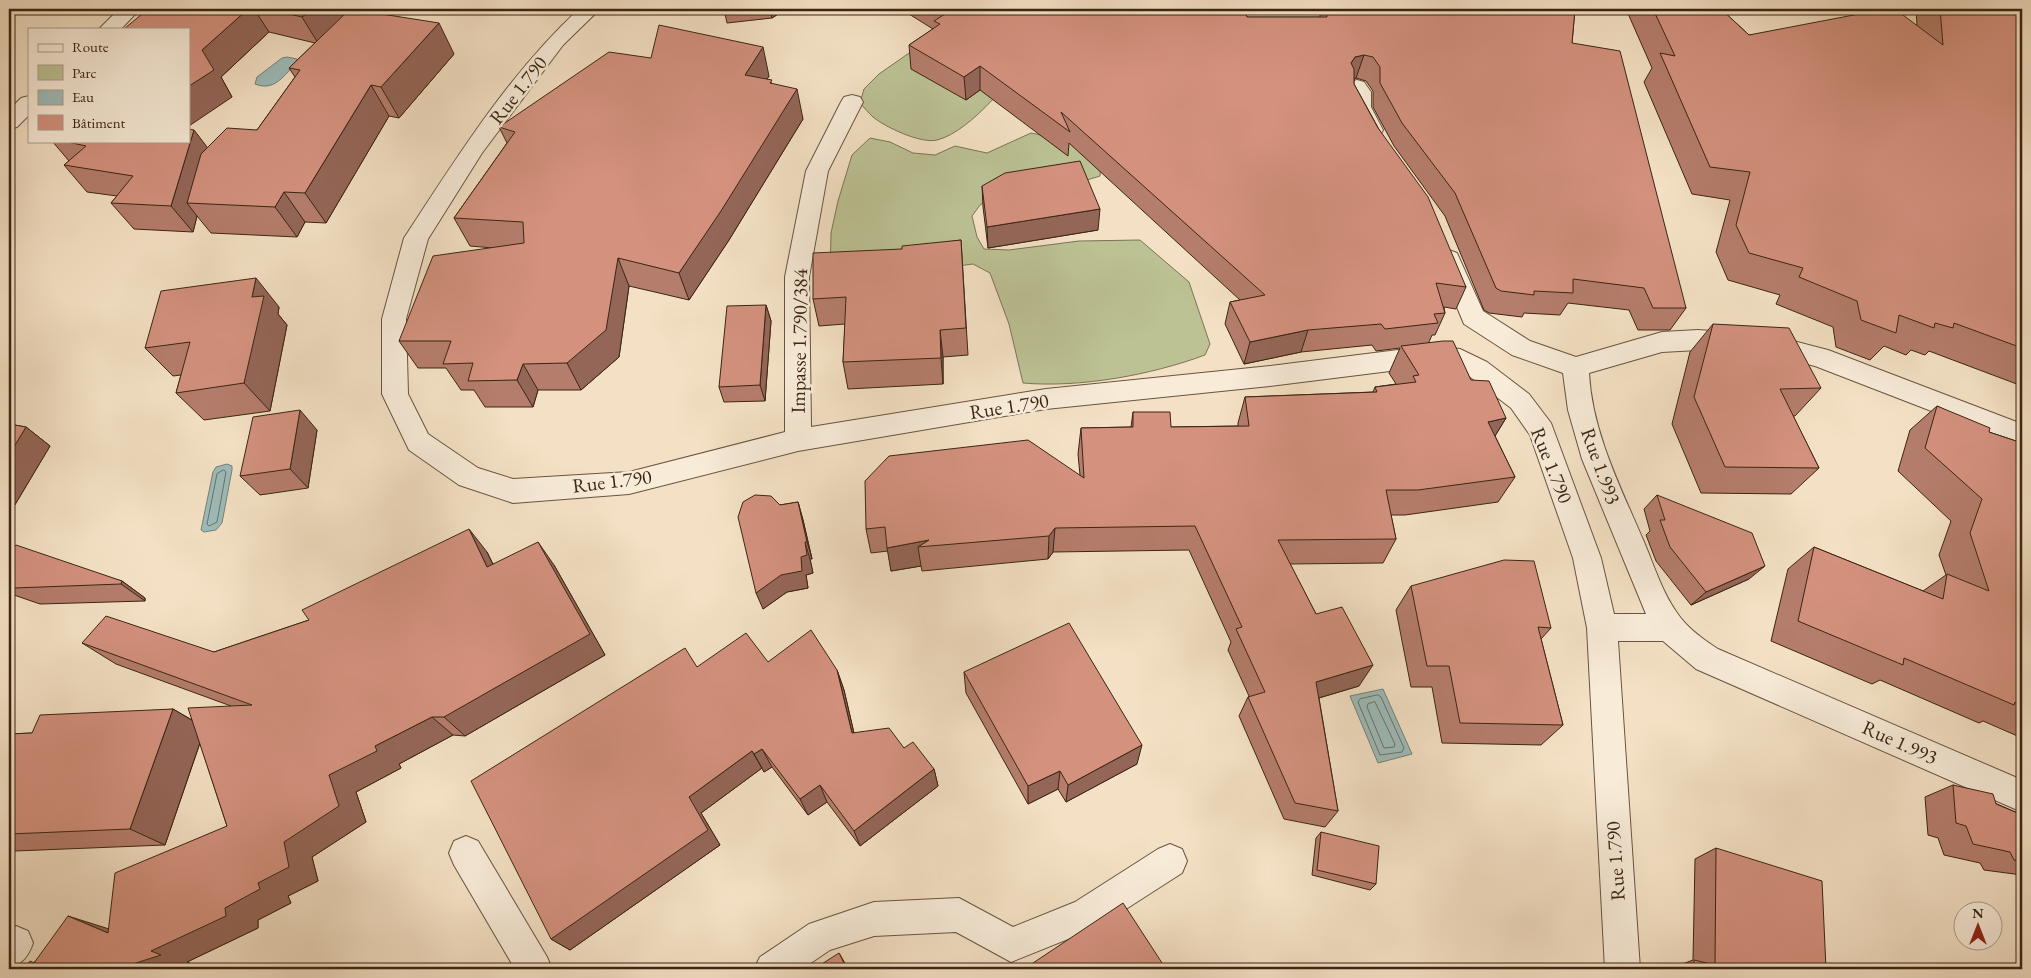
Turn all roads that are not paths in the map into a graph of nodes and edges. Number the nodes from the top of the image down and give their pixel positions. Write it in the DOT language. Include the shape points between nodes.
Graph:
graph roads {
  1 [pos="130,9"];
  2 [pos="590,9"];
  3 [pos="110,28"];
  4 [pos="1357,87"];
  5 [pos="852,102"];
  6 [pos="28,104"];
  7 [pos="9,122"];
  8 [pos="1383,150"];
  9 [pos="1442,241"];
  10 [pos="1576,367"];
  11 [pos="2022,435"];
  12 [pos="798,440"];
  13 [pos="1670,627"];
  14 [pos="1602,628"];
  15 [pos="2022,796"];
  16 [pos="466,853"];
  17 [pos="1170,861"];
  18 [pos="535,969"];
  19 [pos="772,969"];
  20 [pos="1622,969"];
  1 -- 3 [label="street"];
  2 -- 12 [label="street, Rue 1.790" via="556,41 474,148 416,238 394,319 395,394 418,442 469,477 514,491 629,483"];
  4 -- 8 [label="street" via="1360,107"];
  5 -- 12 [label="street, Impasse 1.790/384" via="817,171 797,277"];
  6 -- 7 [label="street"];
  9 -- 10 [label="street" via="1473,317 1521,348"];
  10 -- 11 [label="street" via="1662,342 1698,340 1770,345 1819,357"];
  10 -- 13 [label="street, Rue 1.993" via="1575,384 1589,438 1654,598"];
  12 -- 14 [label="street, Rue 1.790" via="1046,399 1430,356 1460,359 1520,401 1542,431 1587,558"];
  13 -- 14 [label="street"];
  13 -- 15 [label="street, Rue 1.993" via="1707,659"];
  14 -- 20 [label="street, Rue 1.790"];
  16 -- 18 [label="street"];
  17 -- 19 [label="street" via="1086,915 1011,945 959,915 874,920 821,936"];
}
